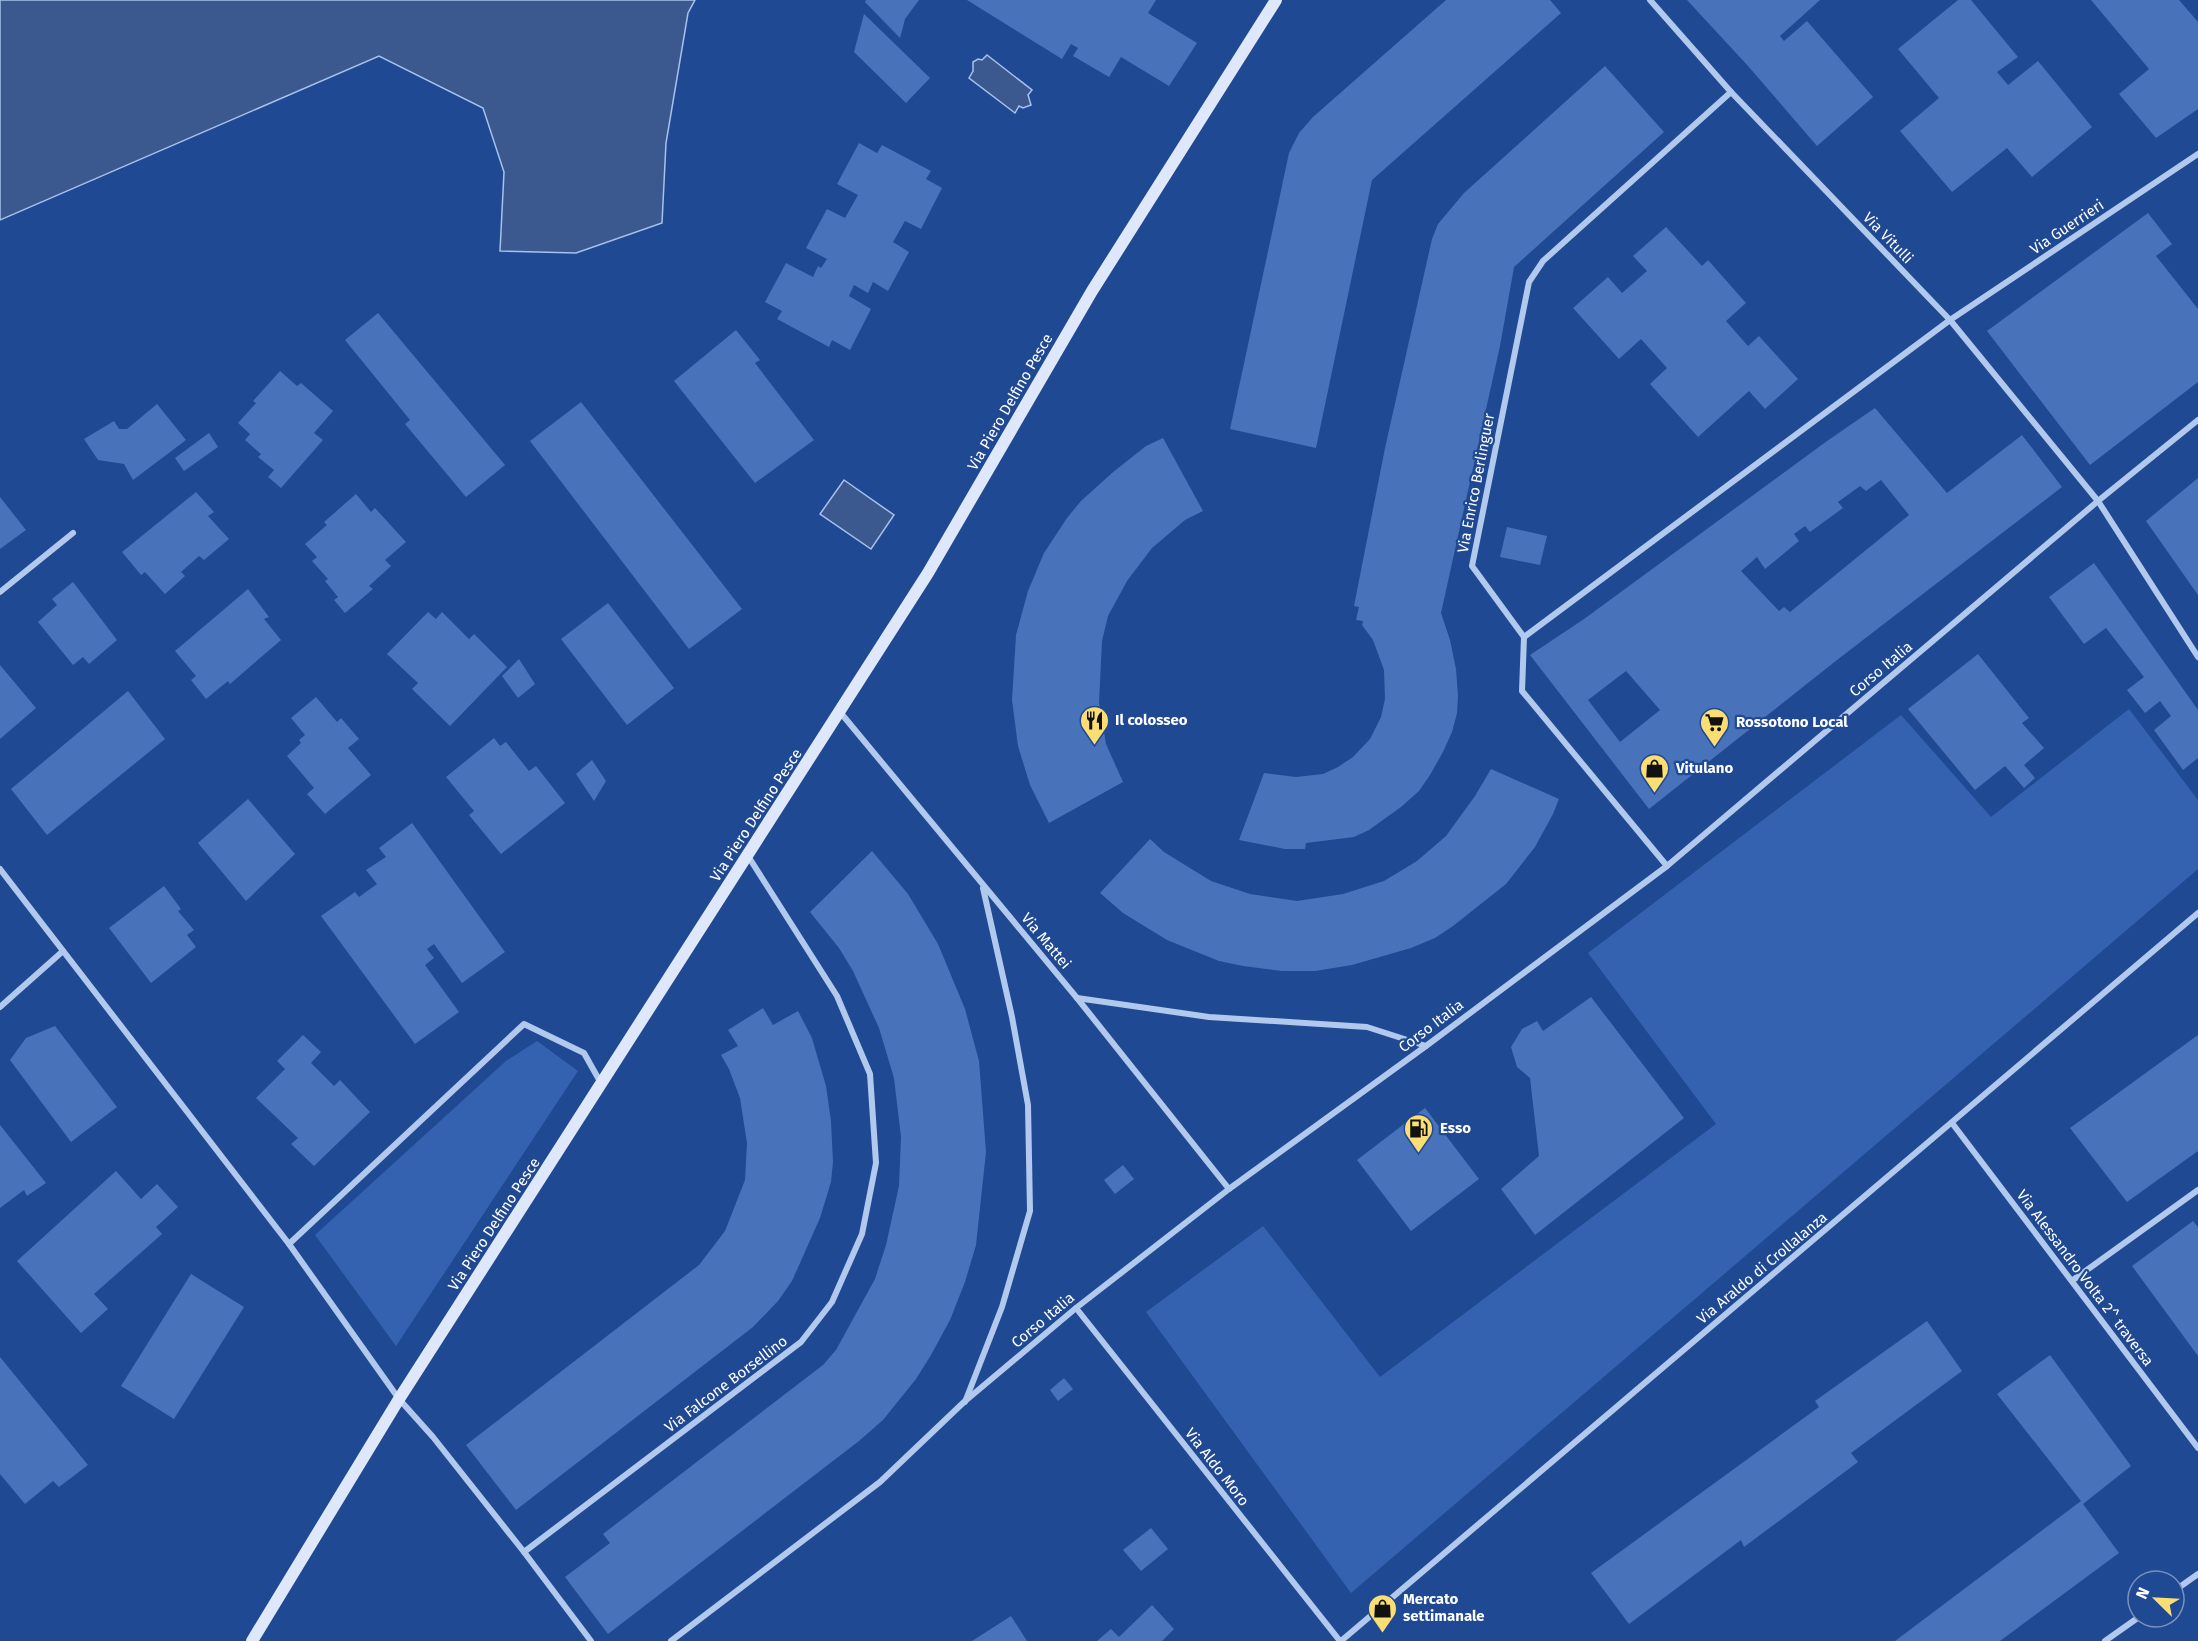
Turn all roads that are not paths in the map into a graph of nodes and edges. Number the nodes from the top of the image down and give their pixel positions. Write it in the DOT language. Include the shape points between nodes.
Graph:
graph roads {
  1 [pos="1276,0"];
  2 [pos="1650,0"];
  3 [pos="1731,92"];
  4 [pos="2198,154"];
  5 [pos="1950,320"];
  6 [pos="2198,420"];
  7 [pos="2098,501"];
  8 [pos="73,533"];
  9 [pos="0,592"];
  10 [pos="1524,638"];
  11 [pos="2198,657"];
  12 [pos="840,712"];
  13 [pos="748,856"];
  14 [pos="1667,866"];
  15 [pos="0,869"];
  16 [pos="983,884"];
  17 [pos="2198,913"];
  18 [pos="63,951"];
  19 [pos="1077,998"];
  20 [pos="0,1007"];
  21 [pos="1426,1046"];
  22 [pos="602,1085"];
  23 [pos="1952,1123"];
  24 [pos="1229,1189"];
  25 [pos="2198,1190"];
  26 [pos="289,1244"];
  27 [pos="2073,1280"];
  28 [pos="1076,1308"];
  29 [pos="399,1399"];
  30 [pos="964,1402"];
  31 [pos="2198,1448"];
  32 [pos="524,1552"];
  33 [pos="2126,1626"];
  34 [pos="252,1641"];
  35 [pos="591,1641"];
  36 [pos="671,1641"];
  37 [pos="1340,1641"];
  38 [pos="2105,1641"];
  1 -- 12 [label="street, Via Piero Delfino Pesce" via="1092,291 928,573"];
  2 -- 3 [label="street, Via Vitulli"];
  3 -- 5 [label="street, Via Vitulli"];
  3 -- 10 [label="street, Via Enrico Berlinguer" via="1543,261 1529,282 1472,566"];
  4 -- 5 [label="street, Via Guerrieri"];
  5 -- 7 [label="street, Via Vitulli"];
  5 -- 10 [label="street"];
  6 -- 7 [label="street, Corso Italia"];
  7 -- 11 [label="street, Via Vitulli"];
  7 -- 14 [label="street, Corso Italia"];
  8 -- 9 [label="street"];
  10 -- 14 [label="street" via="1522,691"];
  12 -- 13 [label="street, Via Piero Delfino Pesce"];
  12 -- 16 [label="street, Via Mattei"];
  13 -- 22 [label="street, Via Piero Delfino Pesce"];
  13 -- 32 [label="street, Via Falcone Borsellino" via="837,996 870,1074 876,1162 862,1234 832,1302 801,1342"];
  14 -- 21 [label="street, Corso Italia"];
  15 -- 18 [label="street"];
  16 -- 19 [label="street, Via Mattei"];
  16 -- 30 [label="street" via="1028,1105 1030,1211 1002,1307"];
  17 -- 23 [label="street, Via Araldo di Crollalanza"];
  18 -- 20 [label="street"];
  18 -- 26 [label="street"];
  19 -- 21 [label="street" via="1209,1017 1367,1027"];
  19 -- 24 [label="street, Via Mattei"];
  21 -- 24 [label="street, Corso Italia"];
  22 -- 26 [label="street" via="584,1053 524,1024"];
  22 -- 29 [label="street, Via Piero Delfino Pesce"];
  23 -- 27 [label="street, Via Alessandro Volta 2^ traversa"];
  23 -- 37 [label="street, Via Araldo di Crollalanza"];
  24 -- 28 [label="street, Corso Italia"];
  25 -- 27 [label="street"];
  26 -- 29 [label="street"];
  27 -- 31 [label="street, Via Alessandro Volta 2^ traversa"];
  28 -- 30 [label="street, Corso Italia"];
  28 -- 37 [label="street, Via Aldo Moro"];
  29 -- 32 [label="street"];
  29 -- 34 [label="street, Via Piero Delfino Pesce"];
  30 -- 36 [label="street, Corso Italia" via="880,1482"];
  32 -- 35 [label="street"];
  33 -- 38 [label="street"];
}
